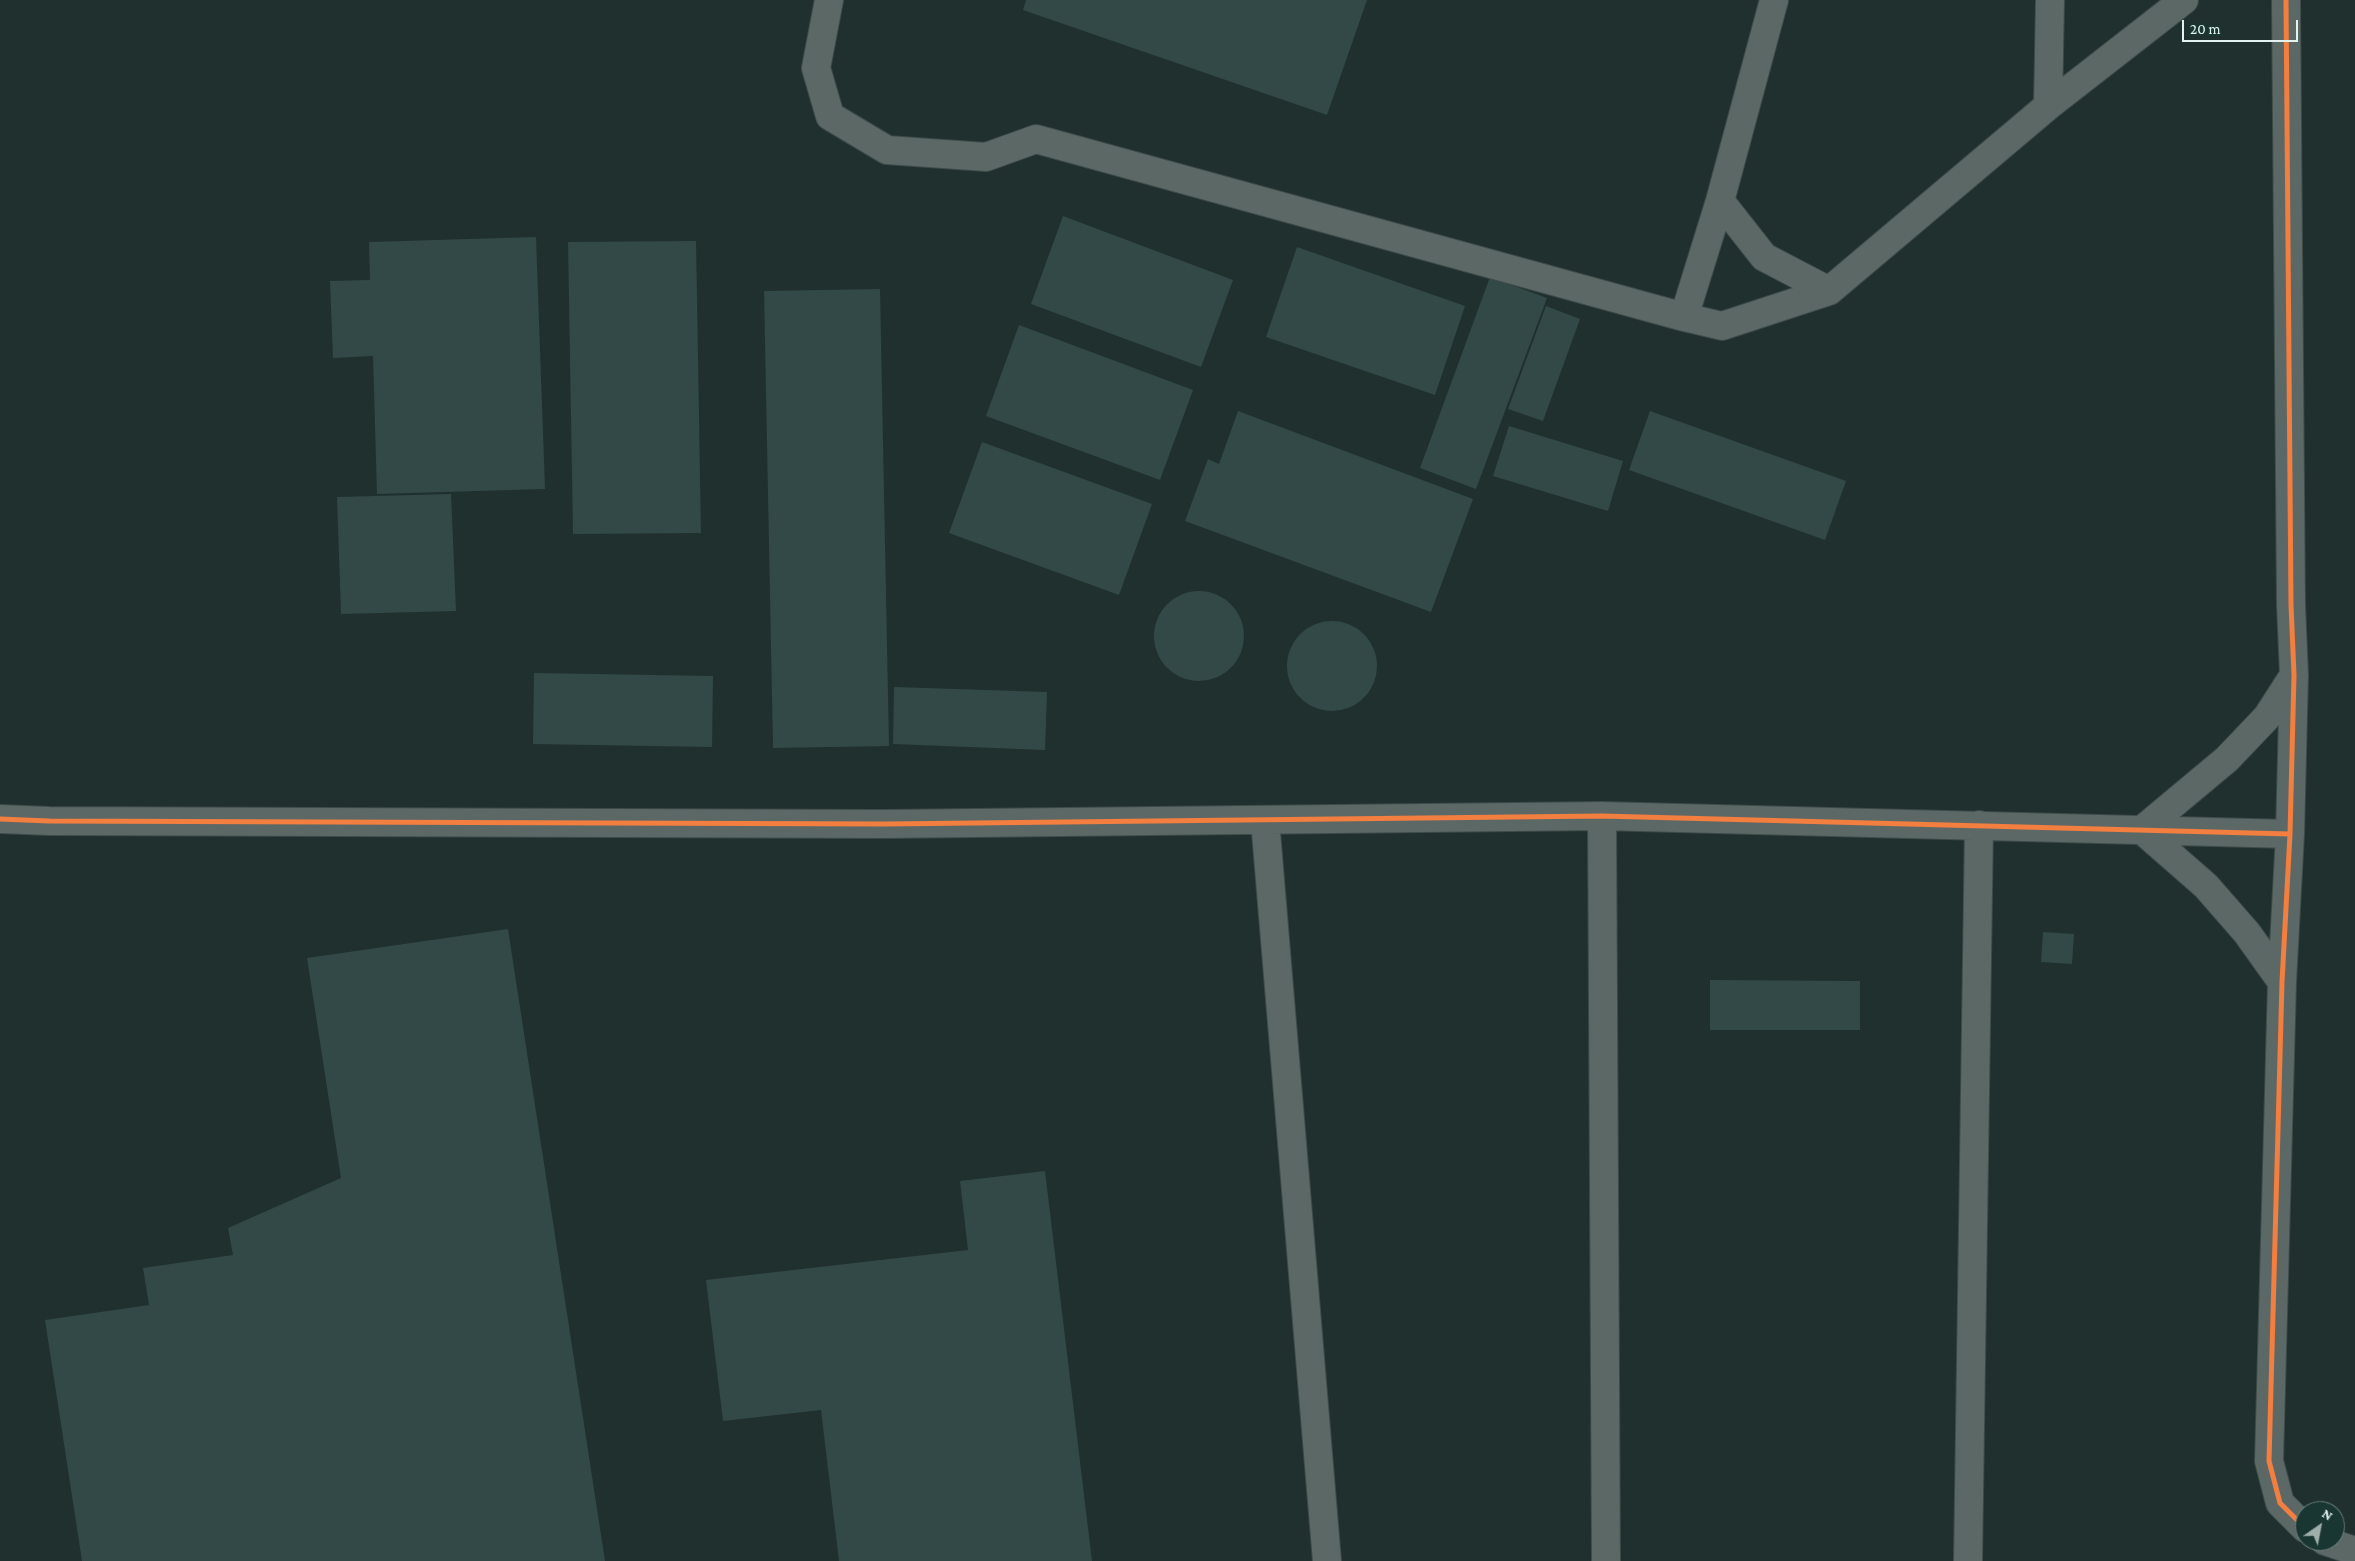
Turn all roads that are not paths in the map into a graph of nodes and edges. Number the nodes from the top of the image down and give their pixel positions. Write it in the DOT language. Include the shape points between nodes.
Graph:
graph roads {
  1 [pos="830,0"];
  2 [pos="1774,0"];
  3 [pos="2050,0"];
  4 [pos="2184,0"];
  5 [pos="2286,0"];
  6 [pos="2048,106"];
  7 [pos="1720,201"];
  8 [pos="1829,291"];
  9 [pos="1684,317"];
  10 [pos="2294,674"];
  11 [pos="1602,816"];
  12 [pos="0,819"];
  13 [pos="1265,820"];
  14 [pos="1979,825"];
  15 [pos="2142,830"];
  16 [pos="2290,834"];
  17 [pos="2282,982"];
  18 [pos="2295,1518"];
  19 [pos="1327,1561"];
  20 [pos="1606,1561"];
  21 [pos="1968,1561"];
  1 -- 9 [label="street" via="816,68 830,116 887,150 986,157 1036,139"];
  2 -- 7 [label="street"];
  3 -- 6 [label="street"];
  4 -- 6 [label="street"];
  5 -- 10 [label="street"];
  6 -- 8 [label="street"];
  7 -- 8 [label="street" via="1764,257"];
  7 -- 9 [label="street"];
  8 -- 9 [label="street" via="1722,326"];
  10 -- 15 [label="street" via="2266,717 2228,759"];
  10 -- 16 [label="street"];
  11 -- 13 [label="street"];
  11 -- 14 [label="street"];
  11 -- 20 [label="street"];
  12 -- 13 [label="street" via="885,824"];
  13 -- 19 [label="street"];
  14 -- 15 [label="street"];
  14 -- 21 [label="street"];
  15 -- 16 [label="street"];
  15 -- 17 [label="street" via="2206,886 2247,933"];
  16 -- 17 [label="street"];
  17 -- 18 [label="street" via="2269,1461 2280,1503"];
}
